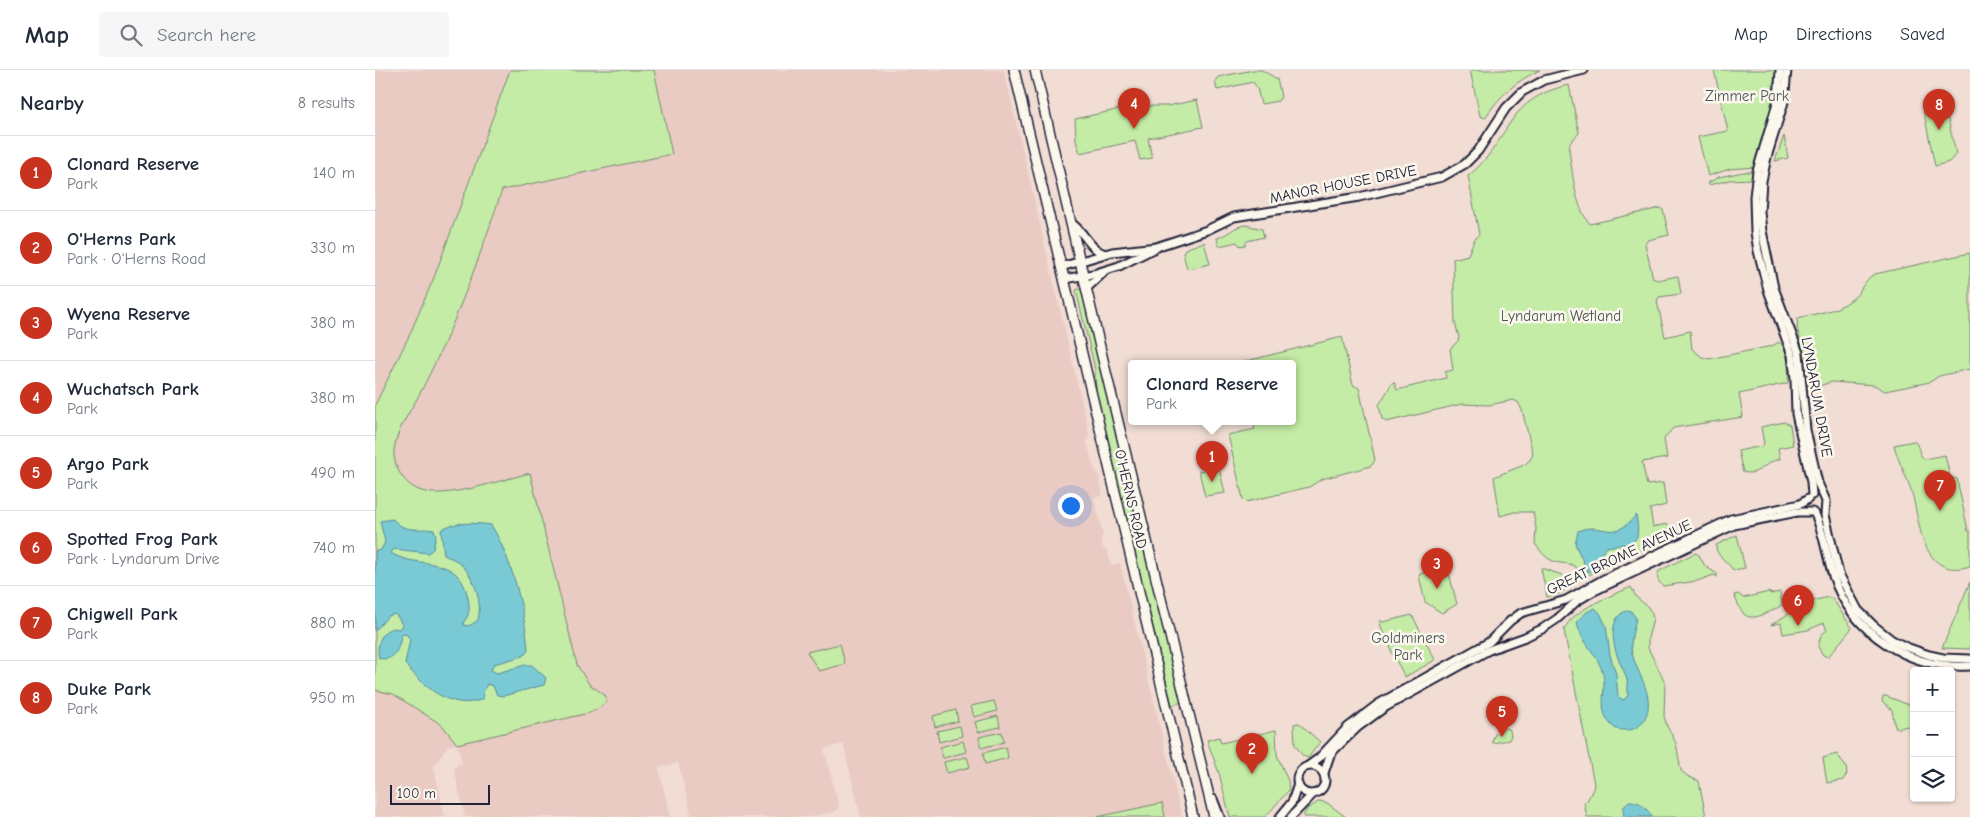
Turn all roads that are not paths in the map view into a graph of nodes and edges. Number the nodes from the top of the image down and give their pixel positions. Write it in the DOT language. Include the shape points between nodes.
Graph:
graph roads {
  1 [pos="1014,70"];
  2 [pos="1035,70"];
  3 [pos="1584,70"];
  4 [pos="1780,70"];
  5 [pos="1787,70"];
  6 [pos="1760,171"];
  7 [pos="1071,223"];
  8 [pos="1159,246"];
  9 [pos="1105,254"];
  10 [pos="1080,262"];
  11 [pos="1061,267"];
  12 [pos="1105,271"];
  13 [pos="1084,276"];
  14 [pos="1064,279"];
  15 [pos="1087,288"];
  16 [pos="1799,398"];
  17 [pos="1823,496"];
  18 [pos="1810,497"];
  19 [pos="1825,507"];
  20 [pos="1776,513"];
  21 [pos="1813,513"];
  22 [pos="1840,585"];
  23 [pos="1583,593"];
  24 [pos="1555,605"];
  25 [pos="1557,619"];
  26 [pos="1927,659"];
  27 [pos="1970,659"];
  28 [pos="1456,664"];
  29 [pos="1970,666"];
  30 [pos="1396,697"];
  31 [pos="1308,766"];
  32 [pos="1324,773"];
  33 [pos="1298,784"];
  34 [pos="1207,788"];
  35 [pos="1313,794"];
  36 [pos="1193,817"];
  37 [pos="1214,817"];
  38 [pos="1221,817"];
  39 [pos="1280,817"];
  40 [pos="1291,817"];
  1 -- 11 [label="main road, O'HERNS ROAD"];
  2 -- 7 [label="main road, O'HERNS ROAD"];
  3 -- 8 [label="street, MANOR HOUSE DRIVE" via="1544,80 1522,92 1506,108 1471,159 1442,176 1358,198 1234,217"];
  4 -- 6 [label="street, LYNDARUM DRIVE" via="1777,100"];
  5 -- 6 [label="street, LYNDARUM DRIVE" via="1784,102"];
  6 -- 16 [label="street, LYNDARUM DRIVE" via="1762,231 1779,312 1795,354"];
  7 -- 9 [label="street" via="1080,228 1098,252"];
  7 -- 10 [label="main road, O'HERNS ROAD"];
  8 -- 9 [label="street, MANOR HOUSE DRIVE"];
  8 -- 12 [label="street, MANOR HOUSE DRIVE"];
  9 -- 10 [label="street, MANOR HOUSE DRIVE"];
  10 -- 11 [label="street, MANOR HOUSE DRIVE"];
  10 -- 13 [label="main road, O'HERNS ROAD"];
  11 -- 14 [label="main road, O'HERNS ROAD"];
  12 -- 13 [label="street, MANOR HOUSE DRIVE"];
  12 -- 15 [label="street"];
  13 -- 14 [label="street, MANOR HOUSE DRIVE"];
  13 -- 15 [label="main road, O'HERNS ROAD"];
  14 -- 36 [label="main road, O'HERNS ROAD"];
  15 -- 34 [label="main road, O'HERNS ROAD"];
  16 -- 17 [label="street, LYNDARUM DRIVE"];
  16 -- 18 [label="street, LYNDARUM DRIVE" via="1796,414 1811,482"];
  17 -- 18 [label="street"];
  17 -- 19 [label="street"];
  18 -- 20 [label="street, GREAT BROME AVENUE"];
  18 -- 21 [label="street" via="1807,508"];
  19 -- 21 [label="street" via="1821,512"];
  19 -- 22 [label="street"];
  20 -- 21 [label="street, GREAT BROME AVENUE"];
  20 -- 23 [label="street, GREAT BROME AVENUE" via="1731,519 1701,537"];
  21 -- 22 [label="street" via="1821,528 1830,566"];
  22 -- 26 [label="street" via="1849,607 1877,634 1903,653"];
  23 -- 24 [label="street, GREAT BROME AVENUE"];
  23 -- 25 [label="street, GREAT BROME AVENUE"];
  24 -- 25 [label="street"];
  24 -- 28 [label="street, GREAT BROME AVENUE" via="1521,613 1489,642"];
  25 -- 28 [label="street, GREAT BROME AVENUE" via="1534,634"];
  26 -- 27 [label="street"];
  26 -- 29 [label="street" via="1942,665"];
  28 -- 30 [label="street, GREAT BROME AVENUE"];
  30 -- 31 [label="street, GREAT BROME AVENUE" via="1362,715"];
  30 -- 32 [label="street, GREAT BROME AVENUE" via="1335,749"];
  31 -- 32 [label="street" via="1317,767"];
  31 -- 33 [label="street" via="1299,772"];
  32 -- 35 [label="street" via="1324,786"];
  33 -- 35 [label="street" via="1303,791"];
  33 -- 39 [label="street" via="1292,802"];
  34 -- 37 [label="main road, O'HERNS ROAD"];
  34 -- 38 [label="street"];
  35 -- 40 [label="street"];
}
